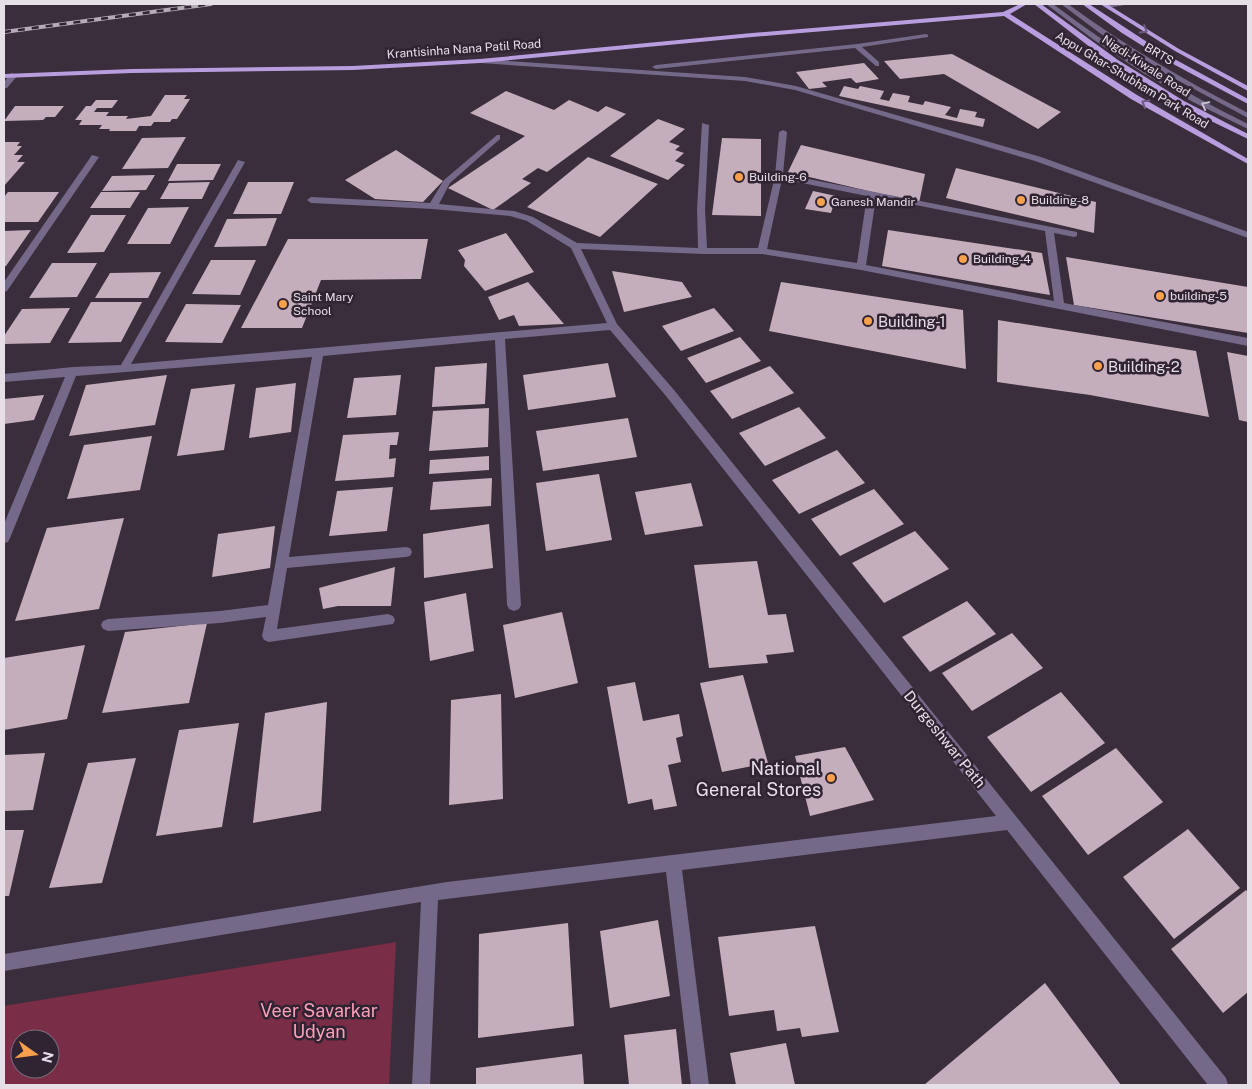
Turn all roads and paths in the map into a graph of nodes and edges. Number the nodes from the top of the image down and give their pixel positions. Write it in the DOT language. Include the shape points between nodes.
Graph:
graph roads {
  1 [pos="1024,4"];
  2 [pos="1037,4"];
  3 [pos="1049,4"];
  4 [pos="1064,4"];
  5 [pos="1085,4"];
  6 [pos="1128,4"];
  7 [pos="1105,5"];
  8 [pos="1005,14"];
  9 [pos="926,36"];
  10 [pos="857,46"];
  11 [pos="480,61"];
  12 [pos="876,64"];
  13 [pos="621,71"];
  14 [pos="14,75"];
  15 [pos="4,76"];
  16 [pos="4,86"];
  17 [pos="1248,89"];
  18 [pos="1248,102"];
  19 [pos="1248,116"];
  20 [pos="705,124"];
  21 [pos="1248,126"];
  22 [pos="784,132"];
  23 [pos="497,137"];
  24 [pos="1248,137"];
  25 [pos="96,157"];
  26 [pos="241,162"];
  27 [pos="1248,162"];
  28 [pos="780,176"];
  29 [pos="872,194"];
  30 [pos="311,200"];
  31 [pos="433,206"];
  32 [pos="1048,229"];
  33 [pos="1074,234"];
  34 [pos="1248,235"];
  35 [pos="575,246"];
  36 [pos="702,251"];
  37 [pos="762,251"];
  38 [pos="861,267"];
  39 [pos="4,289"];
  40 [pos="1060,306"];
  41 [pos="612,326"];
  42 [pos="500,337"];
  43 [pos="1248,342"];
  44 [pos="318,353"];
  45 [pos="124,368"];
  46 [pos="73,372"];
  47 [pos="4,378"];
  48 [pos="4,538"];
  49 [pos="406,552"];
  50 [pos="282,563"];
  51 [pos="514,605"];
  52 [pos="273,610"];
  53 [pos="388,620"];
  54 [pos="108,625"];
  55 [pos="1011,822"];
  56 [pos="673,863"];
  57 [pos="430,893"];
  58 [pos="4,963"];
  59 [pos="421,1085"];
  60 [pos="700,1085"];
  61 [pos="1219,1085"];
  1 -- 8 [label="main road"];
  2 -- 24 [label="main road, Nigdi-Kiwale Road" via="1115,62 1181,103"];
  21 -- 3 [label="street, BRTS, one-way" via="1161,81"];
  4 -- 19 [label="street, BRTS" via="1134,52 1200,92"];
  5 -- 18 [label="main road, Nigdi-Kiwale Road" via="1183,69"];
  6 -- 7 [label="street"];
  7 -- 17 [label="main road, one-way"];
  8 -- 11 [label="main road, Krantisinha Nana Patil Road"];
  27 -- 8 [label="main road, Appu Ghar-Shubham Park Road, one-way" via="1134,96"];
  9 -- 10 [label="street"];
  10 -- 12 [label="street"];
  10 -- 13 [label="street"];
  11 -- 13 [label="street"];
  11 -- 14 [label="main road, Krantisinha Nana Patil Road" via="353,68"];
  13 -- 34 [label="street" via="745,79 796,88 1038,159"];
  14 -- 15 [label="main road, Krantisinha Nana Patil Road"];
  14 -- 16 [label="street"];
  20 -- 36 [label="street"];
  22 -- 28 [label="street"];
  23 -- 31 [label="street" via="447,182"];
  25 -- 39 [label="street"];
  26 -- 45 [label="street"];
  28 -- 29 [label="street"];
  28 -- 37 [label="street"];
  29 -- 32 [label="street"];
  29 -- 38 [label="street"];
  30 -- 31 [label="street"];
  31 -- 35 [label="street" via="511,213 530,219"];
  32 -- 33 [label="street"];
  32 -- 40 [label="street"];
  35 -- 36 [label="street"];
  35 -- 41 [label="street, Durgeshwar Path"];
  36 -- 37 [label="street"];
  37 -- 38 [label="street"];
  38 -- 40 [label="street"];
  40 -- 43 [label="street"];
  41 -- 42 [label="street"];
  41 -- 55 [label="street, Durgeshwar Path" via="670,393"];
  42 -- 44 [label="street"];
  42 -- 51 [label="street"];
  44 -- 45 [label="street"];
  44 -- 50 [label="street"];
  45 -- 46 [label="street"];
  46 -- 47 [label="street"];
  46 -- 48 [label="street"];
  49 -- 50 [label="street"];
  50 -- 52 [label="street"];
  52 -- 53 [label="street" via="269,636"];
  52 -- 54 [label="street"];
  55 -- 56 [label="street"];
  55 -- 61 [label="street, Durgeshwar Path"];
  56 -- 57 [label="street"];
  56 -- 60 [label="street"];
  57 -- 58 [label="street"];
  57 -- 59 [label="street"];
}
